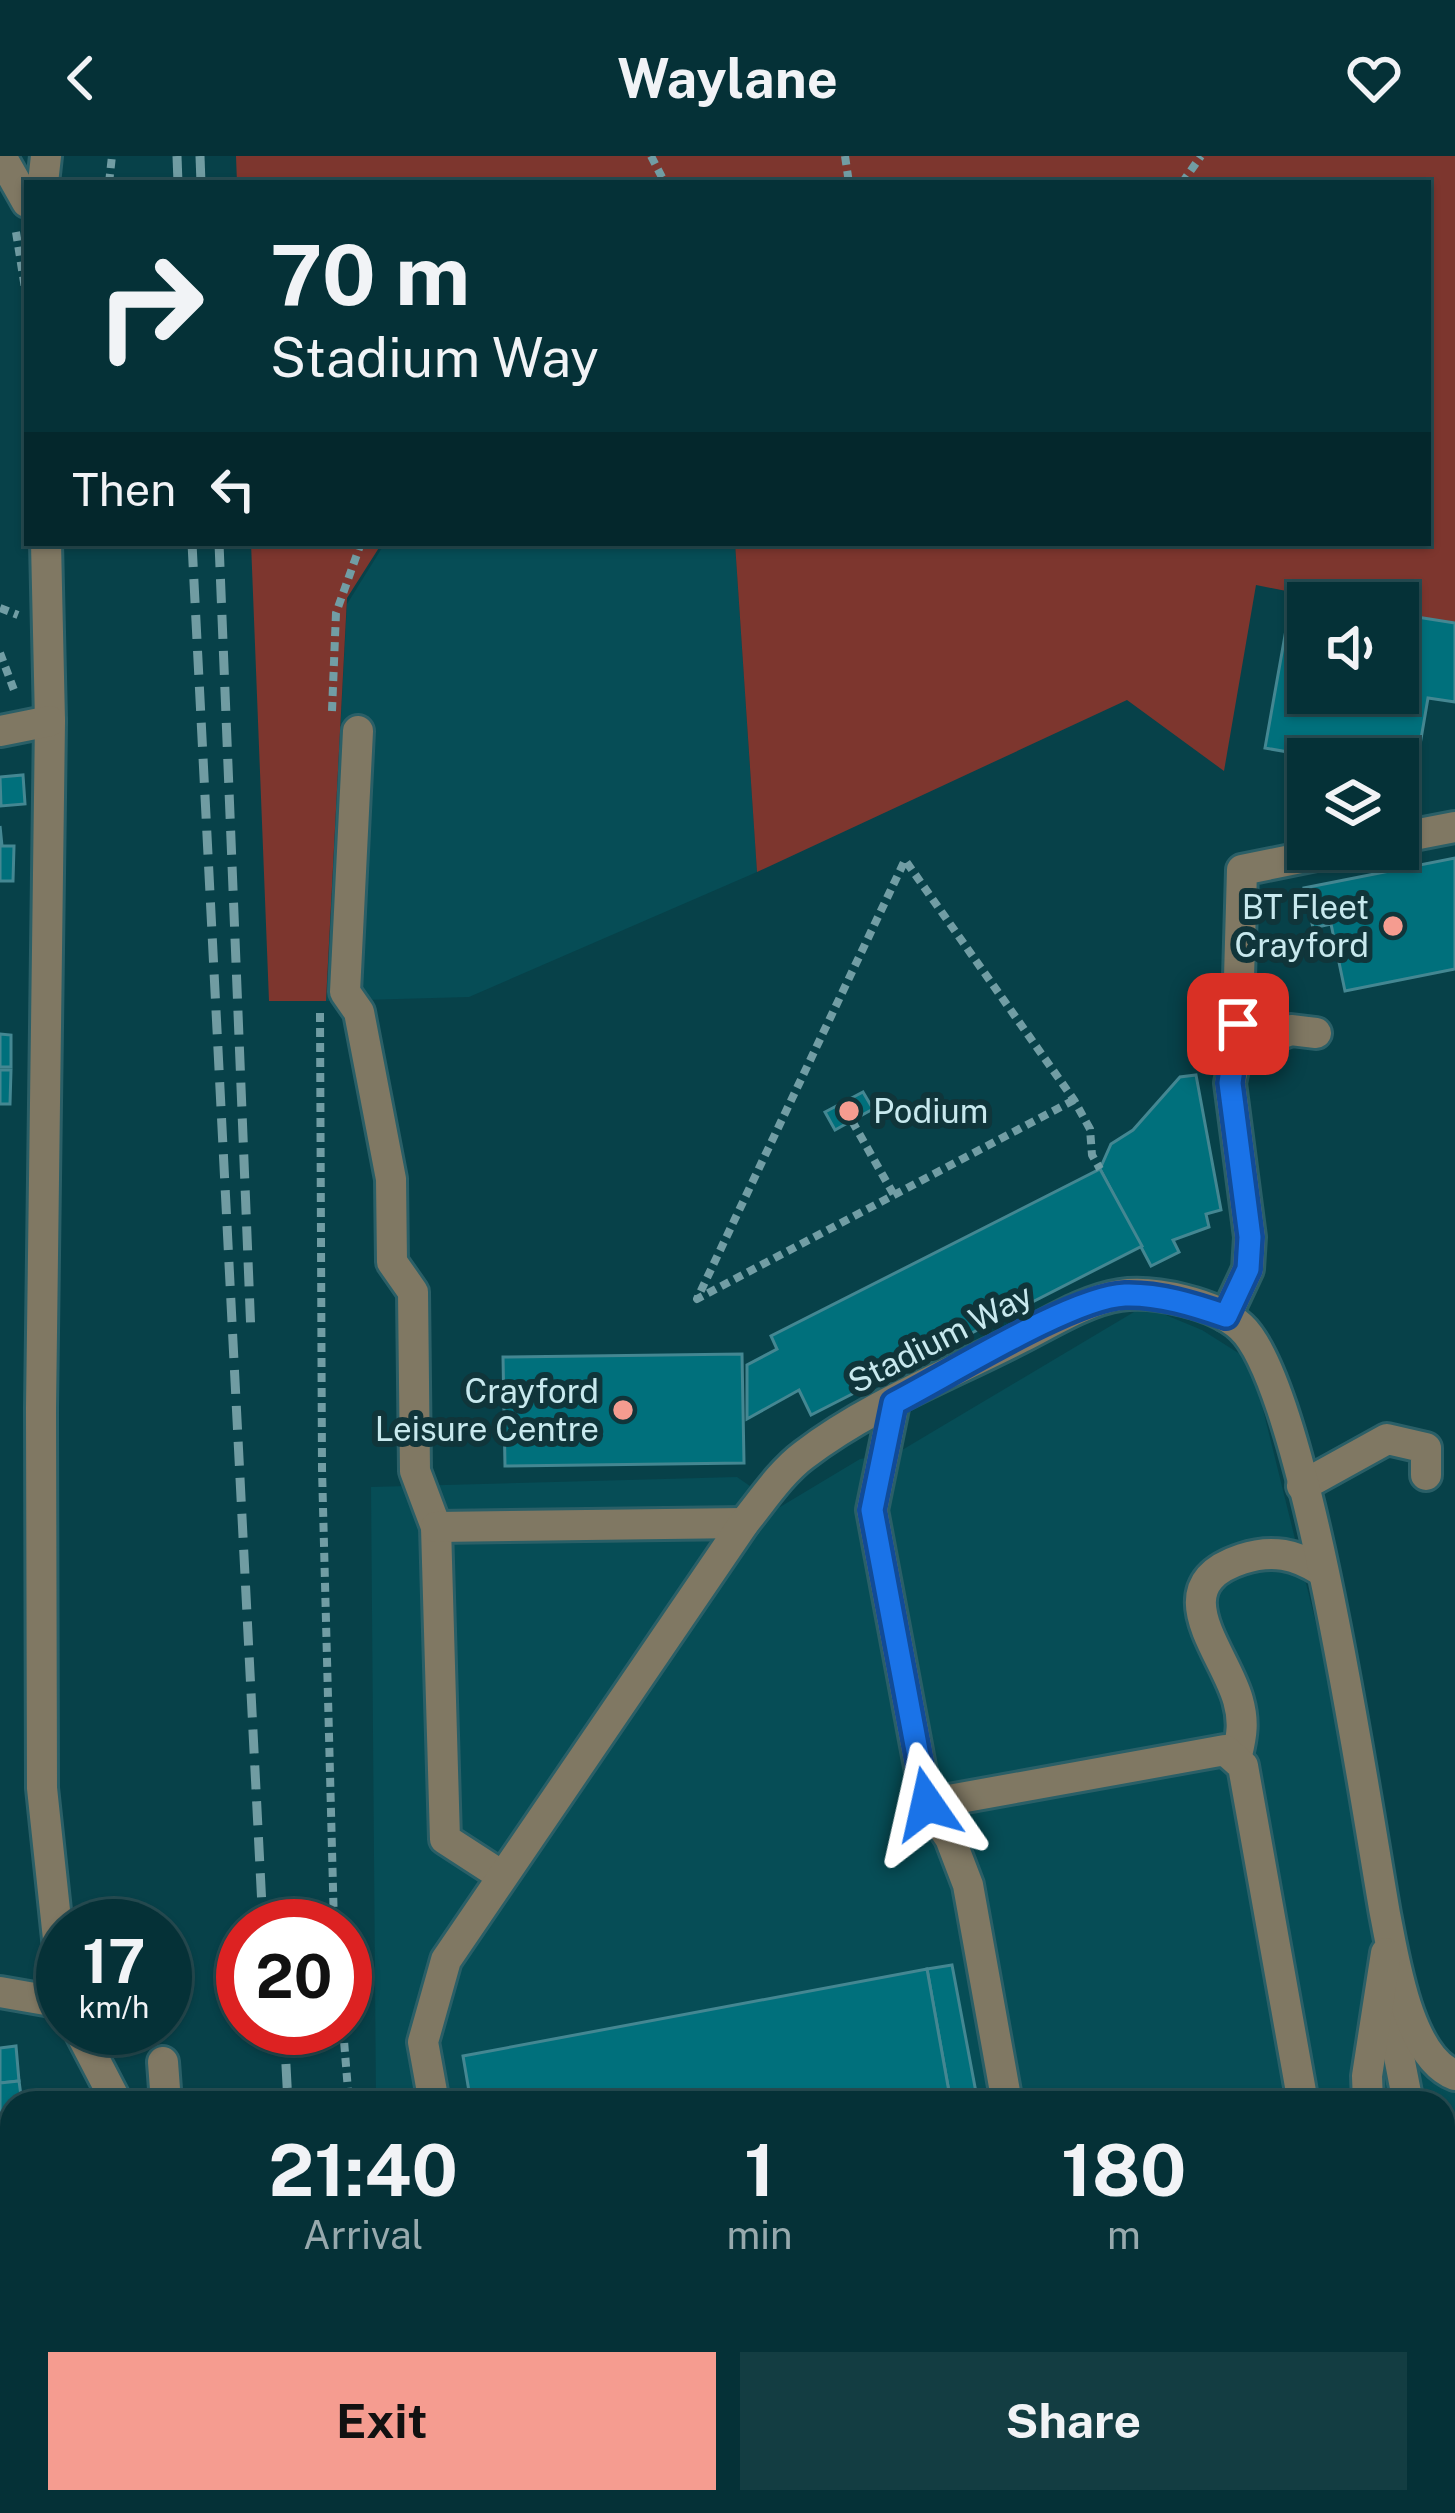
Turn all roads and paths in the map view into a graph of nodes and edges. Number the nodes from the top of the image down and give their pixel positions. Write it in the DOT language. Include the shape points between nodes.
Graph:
graph roads {
  1 [pos="1,156"];
  2 [pos="19,210"];
  3 [pos="24,265"];
  4 [pos="46,546"];
  5 [pos="50,721"];
  6 [pos="0,731"];
  7 [pos="358,731"];
  8 [pos="1455,826"];
  9 [pos="1419,834"];
  10 [pos="1287,861"];
  11 [pos="320,995"];
  12 [pos="1316,1033"];
  13 [pos="1237,1049"];
  14 [pos="1074,1100"];
  15 [pos="852,1120"];
  16 [pos="1100,1169"];
  17 [pos="894,1195"];
  18 [pos="1226,1316"];
  19 [pos="894,1403"];
  20 [pos="1426,1474"];
  21 [pos="1301,1486"];
  22 [pos="744,1523"];
  23 [pos="436,1527"];
  24 [pos="1322,1571"];
  25 [pos="1237,1755"];
  26 [pos="927,1804"];
  27 [pos="502,1876"];
  28 [pos="55,1899"];
  29 [pos="333,1899"];
  30 [pos="1389,1935"];
  31 [pos="1397,1977"];
  32 [pos="0,1992"];
  33 [pos="36,1998"];
  34 [pos="92,2055"];
  35 [pos="345,2055"];
  36 [pos="163,2062"];
  37 [pos="1455,2075"];
  38 [pos="111,2091"];
  39 [pos="165,2091"];
  40 [pos="348,2091"];
  41 [pos="432,2091"];
  42 [pos="1005,2091"];
  43 [pos="1302,2091"];
  44 [pos="1368,2091"];
  45 [pos="1406,2091"];
  1 -- 2 [label="street"];
  2 -- 3 [label="path"];
  4 -- 5 [label="street"];
  5 -- 6 [label="street"];
  5 -- 28 [label="street" via="40,1409 42,1764"];
  7 -- 23 [label="street" via="345,992 359,1012 391,1179 392,1262 412,1292 415,1471"];
  8 -- 9 [label="street"];
  10 -- 13 [label="street" via="1242,870"];
  11 -- 29 [label="path"];
  12 -- 13 [label="street" via="1291,1030"];
  13 -- 18 [label="street" via="1230,1083 1250,1237 1248,1269"];
  14 -- 16 [label="path"];
  14 -- 17 [label="path"];
  14 -- 17 [label="path" via="904,860 697,1299"];
  15 -- 17 [label="path"];
  18 -- 19 [label="street, Stadium Way" via="1120,1295"];
  18 -- 21 [label="street" via="1263,1355"];
  19 -- 22 [label="street, Stadium Way" via="800,1458"];
  19 -- 26 [label="street" via="872,1510"];
  20 -- 21 [label="street" via="1426,1448 1387,1439"];
  21 -- 24 [label="street"];
  22 -- 23 [label="street"];
  22 -- 27 [label="street, Stadium Way"];
  23 -- 27 [label="street" via="445,1838"];
  24 -- 25 [label="street" via="1301,1558 1264,1554 1224,1566 1206,1582 1202,1618 1244,1727"];
  24 -- 30 [label="street"];
  25 -- 26 [label="street" via="1225,1750"];
  25 -- 43 [label="street"];
  26 -- 42 [label="street" via="968,1885"];
  27 -- 41 [label="street, Stadium Way" via="446,1960 423,2042"];
  30 -- 31 [label="street"];
  30 -- 44 [label="street"];
  31 -- 37 [label="street" via="1421,2043"];
  31 -- 45 [label="street" via="1395,2036"];
  32 -- 33 [label="street"];
  34 -- 38 [label="street"];
  35 -- 40 [label="path"];
  36 -- 39 [label="street"];
}
